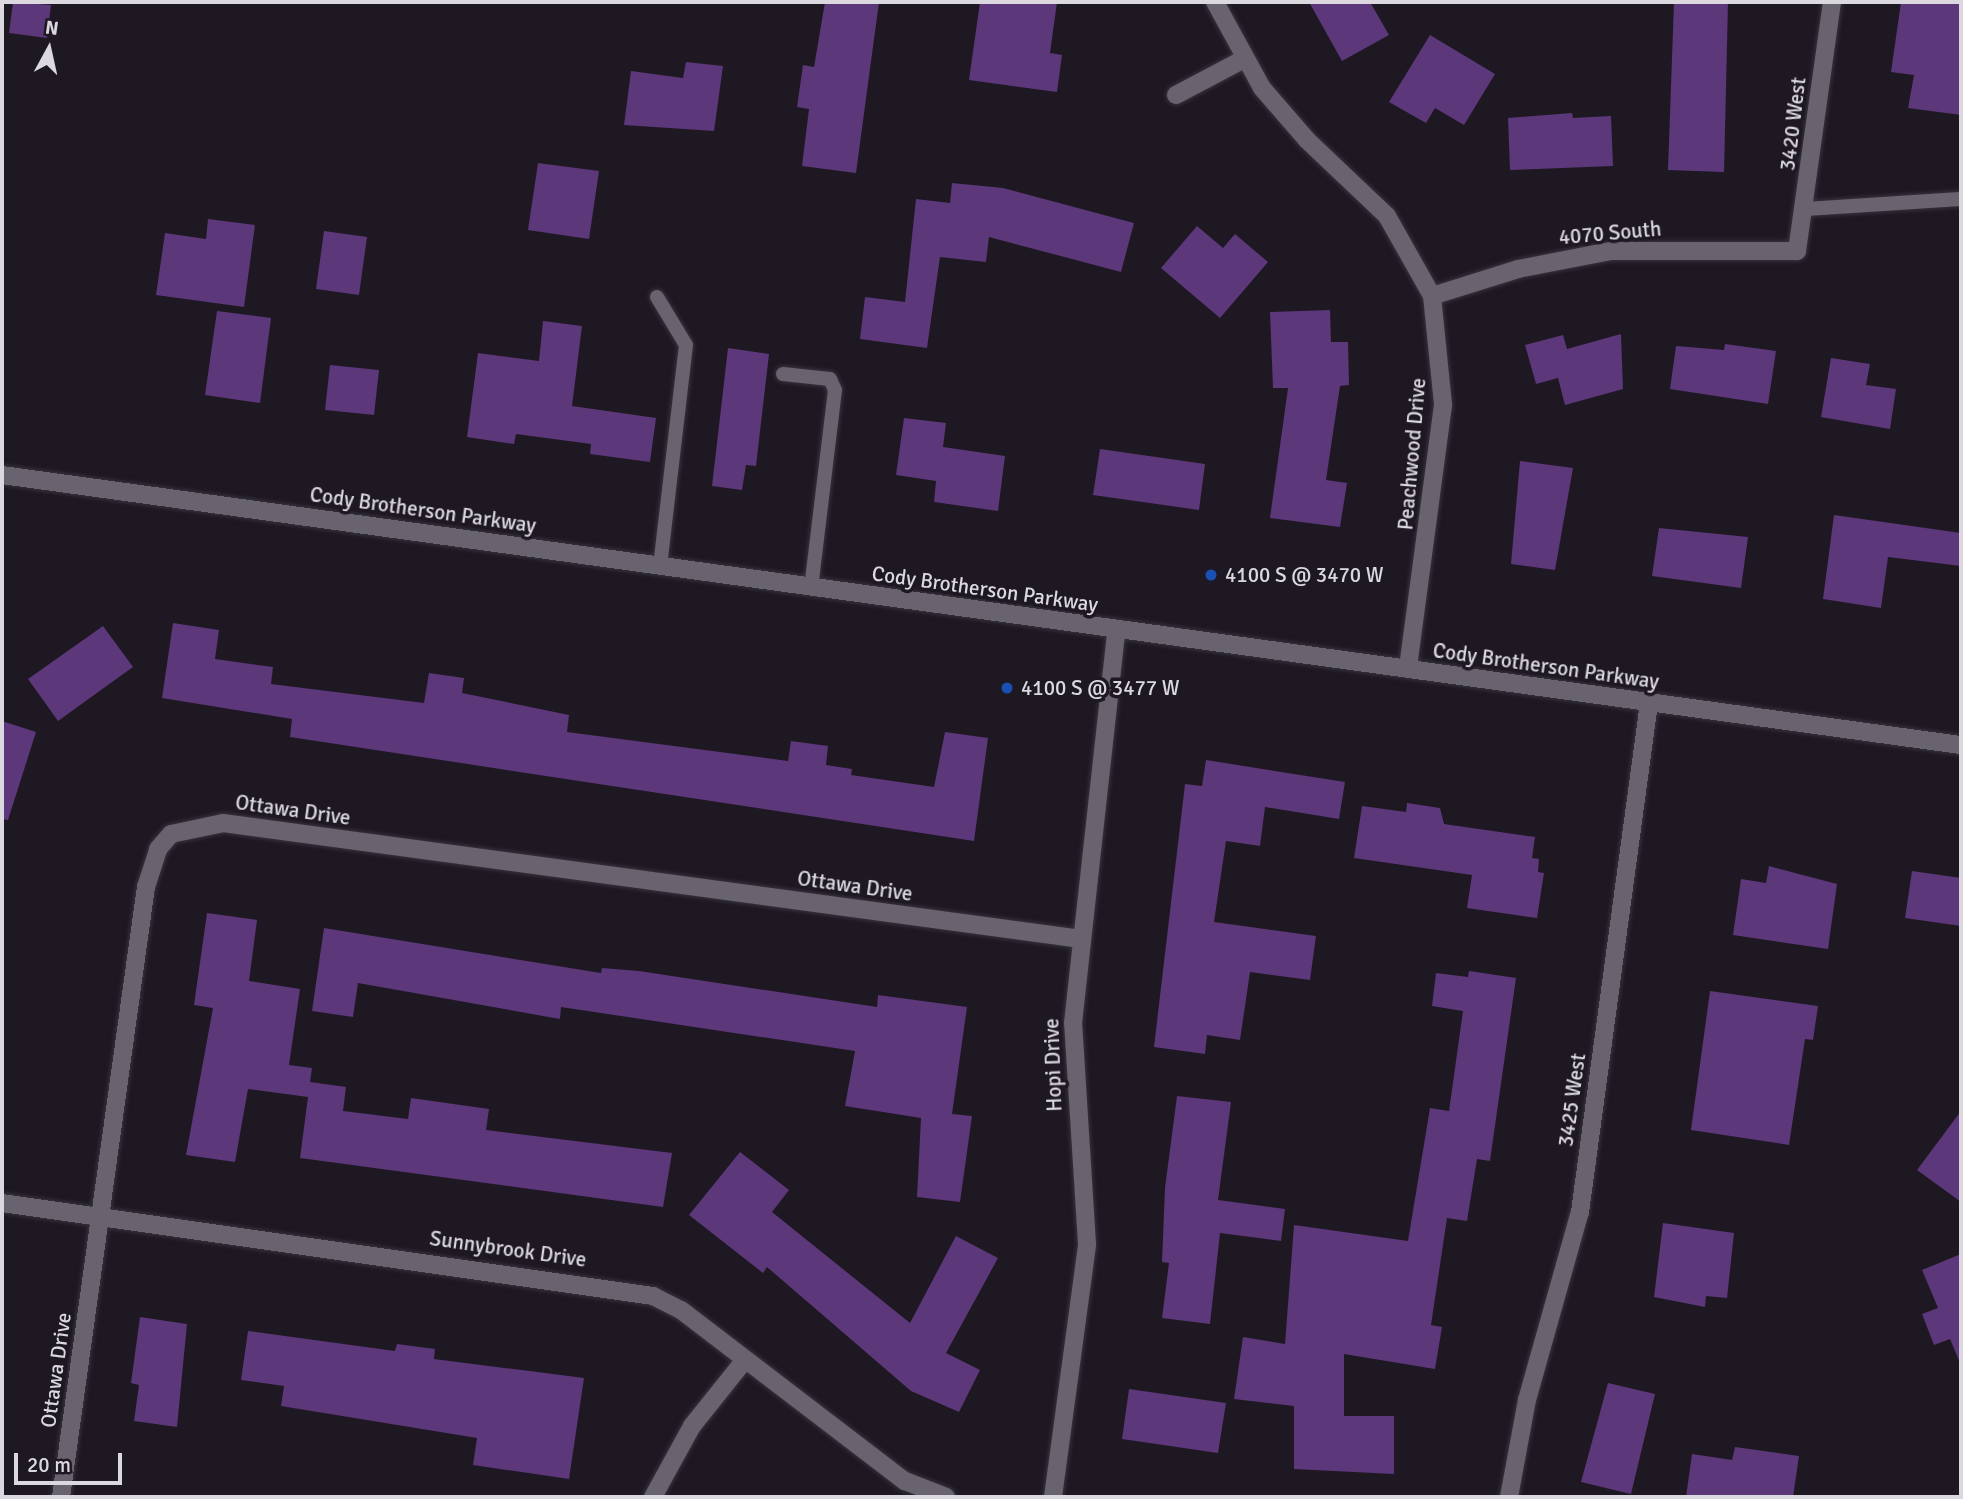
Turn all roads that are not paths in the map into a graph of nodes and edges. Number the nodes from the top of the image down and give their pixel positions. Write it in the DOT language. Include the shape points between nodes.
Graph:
graph roads {
  1 [pos="1215,2"];
  2 [pos="1832,2"];
  3 [pos="1244,60"];
  4 [pos="1176,95"];
  5 [pos="1961,199"];
  6 [pos="1805,209"];
  7 [pos="1797,251"];
  8 [pos="1432,296"];
  9 [pos="657,297"];
  10 [pos="783,374"];
  11 [pos="2,475"];
  12 [pos="660,565"];
  13 [pos="811,587"];
  14 [pos="1116,631"];
  15 [pos="1409,669"];
  16 [pos="1648,703"];
  17 [pos="1961,745"];
  18 [pos="1080,939"];
  19 [pos="2,1203"];
  20 [pos="100,1217"];
  21 [pos="744,1361"];
  22 [pos="61,1497"];
  23 [pos="653,1497"];
  24 [pos="946,1497"];
  25 [pos="1053,1497"];
  26 [pos="1509,1497"];
  1 -- 3 [label="street, Peachwood Drive"];
  2 -- 6 [label="street, 3420 West"];
  3 -- 4 [label="street"];
  3 -- 8 [label="street, Peachwood Drive" via="1283,116 1387,216"];
  5 -- 6 [label="lane"];
  6 -- 7 [label="street, 3420 West"];
  7 -- 8 [label="street, 4070 South" via="1611,251 1518,269"];
  8 -- 15 [label="street, Peachwood Drive" via="1443,405"];
  9 -- 12 [label="lane" via="686,345"];
  10 -- 13 [label="lane" via="830,379 835,390"];
  11 -- 12 [label="street, Cody Brotherson Parkway"];
  12 -- 13 [label="street, Cody Brotherson Parkway"];
  13 -- 14 [label="street, Cody Brotherson Parkway"];
  14 -- 15 [label="street, Cody Brotherson Parkway"];
  14 -- 18 [label="street, Hopi Drive"];
  15 -- 16 [label="street, Cody Brotherson Parkway"];
  16 -- 17 [label="street, Cody Brotherson Parkway"];
  16 -- 26 [label="street, 3425 West" via="1580,1212 1527,1399"];
  18 -- 20 [label="street, Ottawa Drive" via="223,823 186,826 164,841 150,867"];
  18 -- 25 [label="street, Hopi Drive" via="1072,1066 1087,1244"];
  19 -- 20 [label="street, Sunnybrook Drive"];
  20 -- 21 [label="street, Sunnybrook Drive" via="634,1290 681,1310"];
  20 -- 22 [label="street, Ottawa Drive"];
  21 -- 23 [label="street" via="692,1426"];
  21 -- 24 [label="street, Sunnybrook Drive" via="905,1480"];
}
